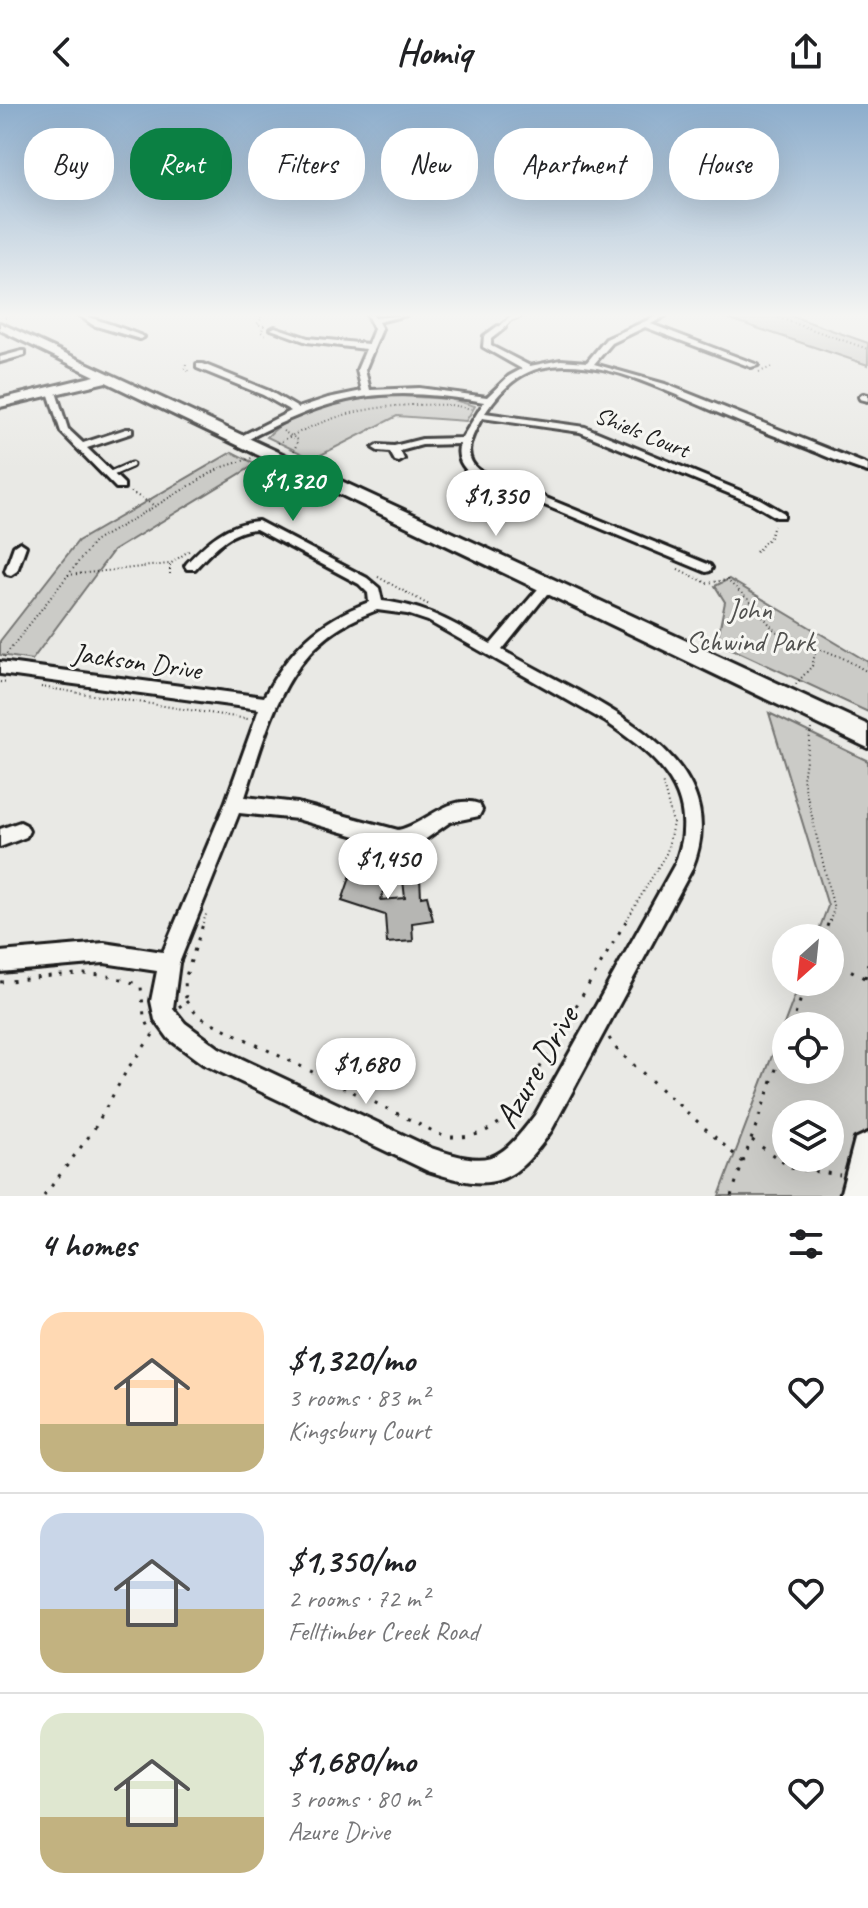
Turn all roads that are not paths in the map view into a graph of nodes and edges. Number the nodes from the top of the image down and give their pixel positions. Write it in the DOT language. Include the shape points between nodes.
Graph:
graph roads {
  1 [pos="80,366"];
  2 [pos="200,366"];
  3 [pos="363,366"];
  4 [pos="523,366"];
  5 [pos="543,366"];
  6 [pos="592,366"];
  7 [pos="529,369"];
  8 [pos="105,378"];
  9 [pos="366,391"];
  10 [pos="52,392"];
  11 [pos="483,400"];
  12 [pos="0,403"];
  13 [pos="295,410"];
  14 [pos="478,412"];
  15 [pos="129,431"];
  16 [pos="238,441"];
  17 [pos="460,441"];
  18 [pos="80,447"];
  19 [pos="378,448"];
  20 [pos="131,465"];
  21 [pos="867,467"];
  22 [pos="108,475"];
  23 [pos="120,486"];
  24 [pos="780,515"];
  25 [pos="16,559"];
  26 [pos="0,561"];
  27 [pos="191,566"];
  28 [pos="706,568"];
  29 [pos="547,586"];
  30 [pos="376,605"];
  31 [pos="493,651"];
  32 [pos="0,668"];
  33 [pos="265,712"];
  34 [pos="868,737"];
  35 [pos="234,804"];
  36 [pos="473,810"];
  37 [pos="20,831"];
  38 [pos="0,838"];
  39 [pos="0,962"];
  40 [pos="169,963"];
  1 -- 8 [label="main road"];
  2 -- 13 [label="street"];
  3 -- 9 [label="street"];
  4 -- 7 [label="street"];
  5 -- 7 [label="street"];
  6 -- 21 [label="street" via="651,383"];
  7 -- 11 [label="street"];
  8 -- 10 [label="main road"];
  8 -- 16 [label="main road"];
  9 -- 11 [label="street" via="417,389"];
  9 -- 13 [label="street"];
  10 -- 12 [label="main road"];
  10 -- 18 [label="street" via="64,430"];
  11 -- 14 [label="street"];
  13 -- 16 [label="street"];
  14 -- 17 [label="street"];
  14 -- 24 [label="street, Shiels Court" via="582,429"];
  15 -- 18 [label="street"];
  16 -- 29 [label="main road"];
  17 -- 19 [label="street" via="416,442 396,454"];
  17 -- 28 [label="street" via="467,466 487,479"];
  18 -- 22 [label="street"];
  20 -- 22 [label="lane"];
  22 -- 23 [label="street"];
  25 -- 26 [label="street"];
  27 -- 30 [label="street" via="233,531 258,525 363,581 374,591"];
  29 -- 31 [label="street"];
  29 -- 34 [label="main road"];
  30 -- 31 [label="street, Azure Drive" via="420,613"];
  30 -- 33 [label="street" via="346,616 309,645 286,672"];
  31 -- 40 [label="street, Azure Drive" via="638,732 670,764 686,793 692,824 685,865 521,1155 491,1173 461,1171 225,1063 166,1018 162,991"];
  32 -- 33 [label="street, Jackson Drive"];
  33 -- 35 [label="street"];
  35 -- 36 [label="street" via="297,811 398,839 417,835 446,814"];
  35 -- 40 [label="street"];
  37 -- 38 [label="street"];
  39 -- 40 [label="street" via="104,953"];
}
